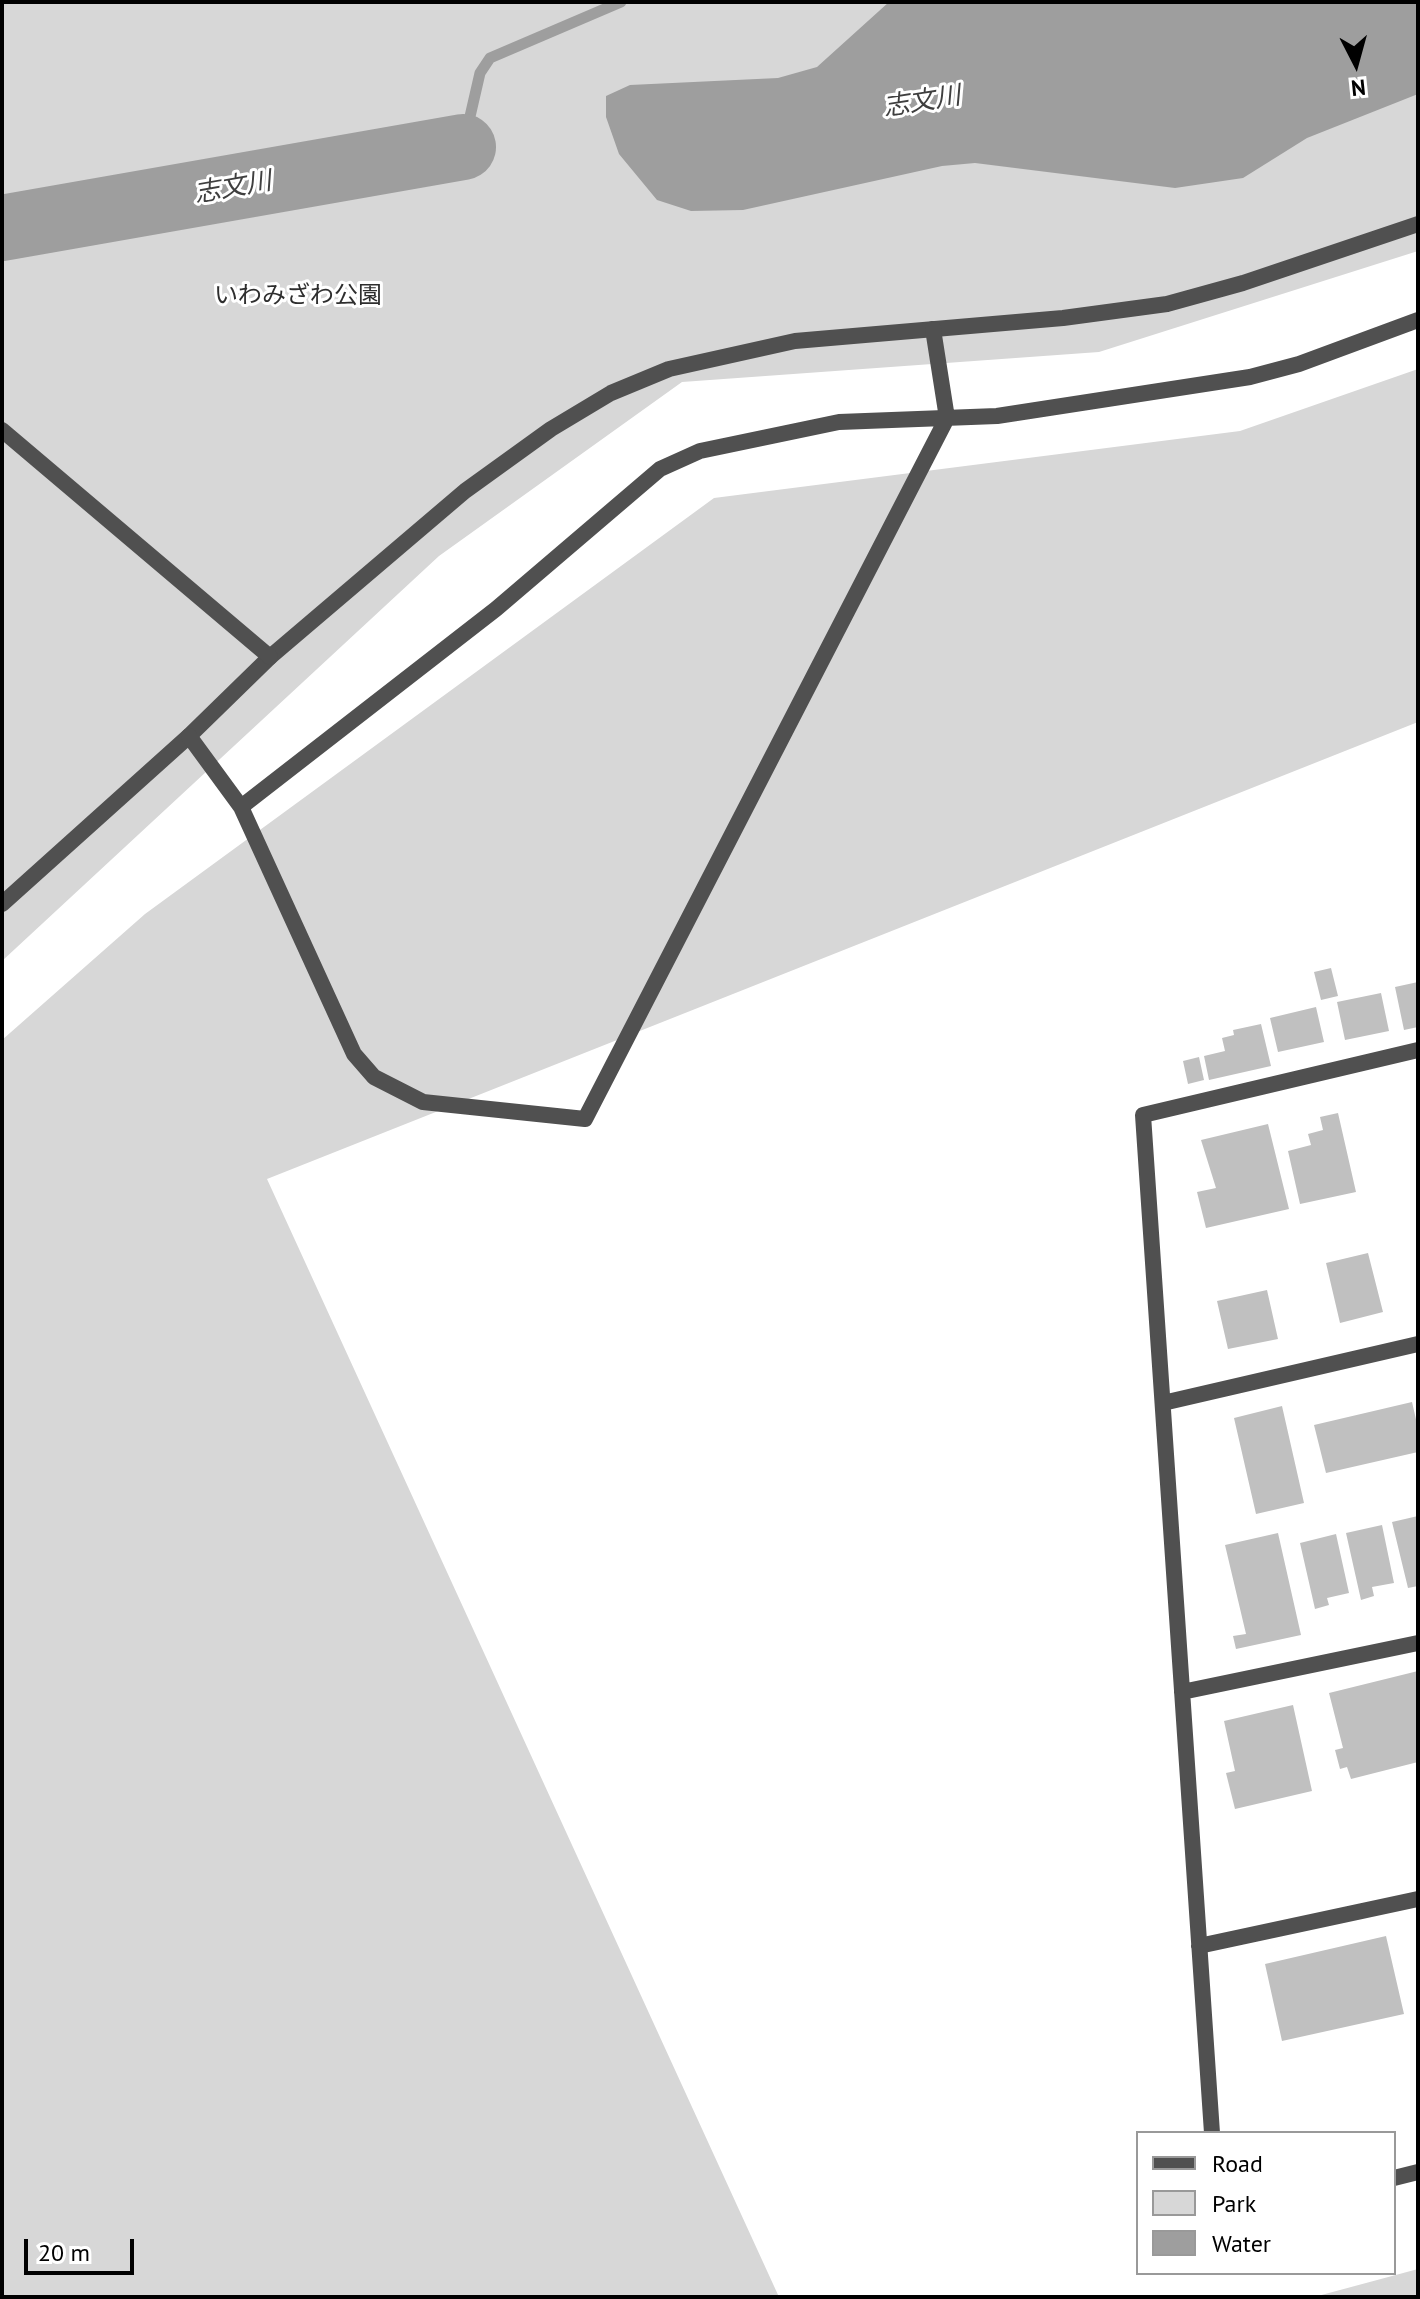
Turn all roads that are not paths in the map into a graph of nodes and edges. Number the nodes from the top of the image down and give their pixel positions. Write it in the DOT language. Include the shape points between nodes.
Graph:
graph roads {
  1 [pos="1418,224"];
  2 [pos="1418,320"];
  3 [pos="933,329"];
  4 [pos="947,418"];
  5 [pos="2,430"];
  6 [pos="270,657"];
  7 [pos="189,736"];
  8 [pos="241,807"];
  9 [pos="2,904"];
  10 [pos="1418,1050"];
  11 [pos="1418,1344"];
  12 [pos="1163,1403"];
  13 [pos="1418,1643"];
  14 [pos="1182,1692"];
  15 [pos="1418,1899"];
  16 [pos="1199,1946"];
  17 [pos="1212,2131"];
  18 [pos="1418,2172"];
  19 [pos="1396,2178"];
  1 -- 3 [label="street" via="1167,304"];
  2 -- 4 [label="street" via="1250,377 1012,414"];
  3 -- 4 [label="street"];
  3 -- 6 [label="street" via="795,341 669,369 611,393 465,491"];
  4 -- 8 [label="street" via="839,422 700,451 660,469 496,609"];
  4 -- 8 [label="street" via="585,1119 423,1102 374,1077 354,1054"];
  5 -- 6 [label="street"];
  6 -- 7 [label="street"];
  7 -- 8 [label="street"];
  7 -- 9 [label="street"];
  10 -- 12 [label="street" via="1143,1115"];
  11 -- 12 [label="street"];
  12 -- 14 [label="street"];
  13 -- 14 [label="street"];
  14 -- 16 [label="street"];
  15 -- 16 [label="street"];
  16 -- 17 [label="street"];
  18 -- 19 [label="street"];
}
